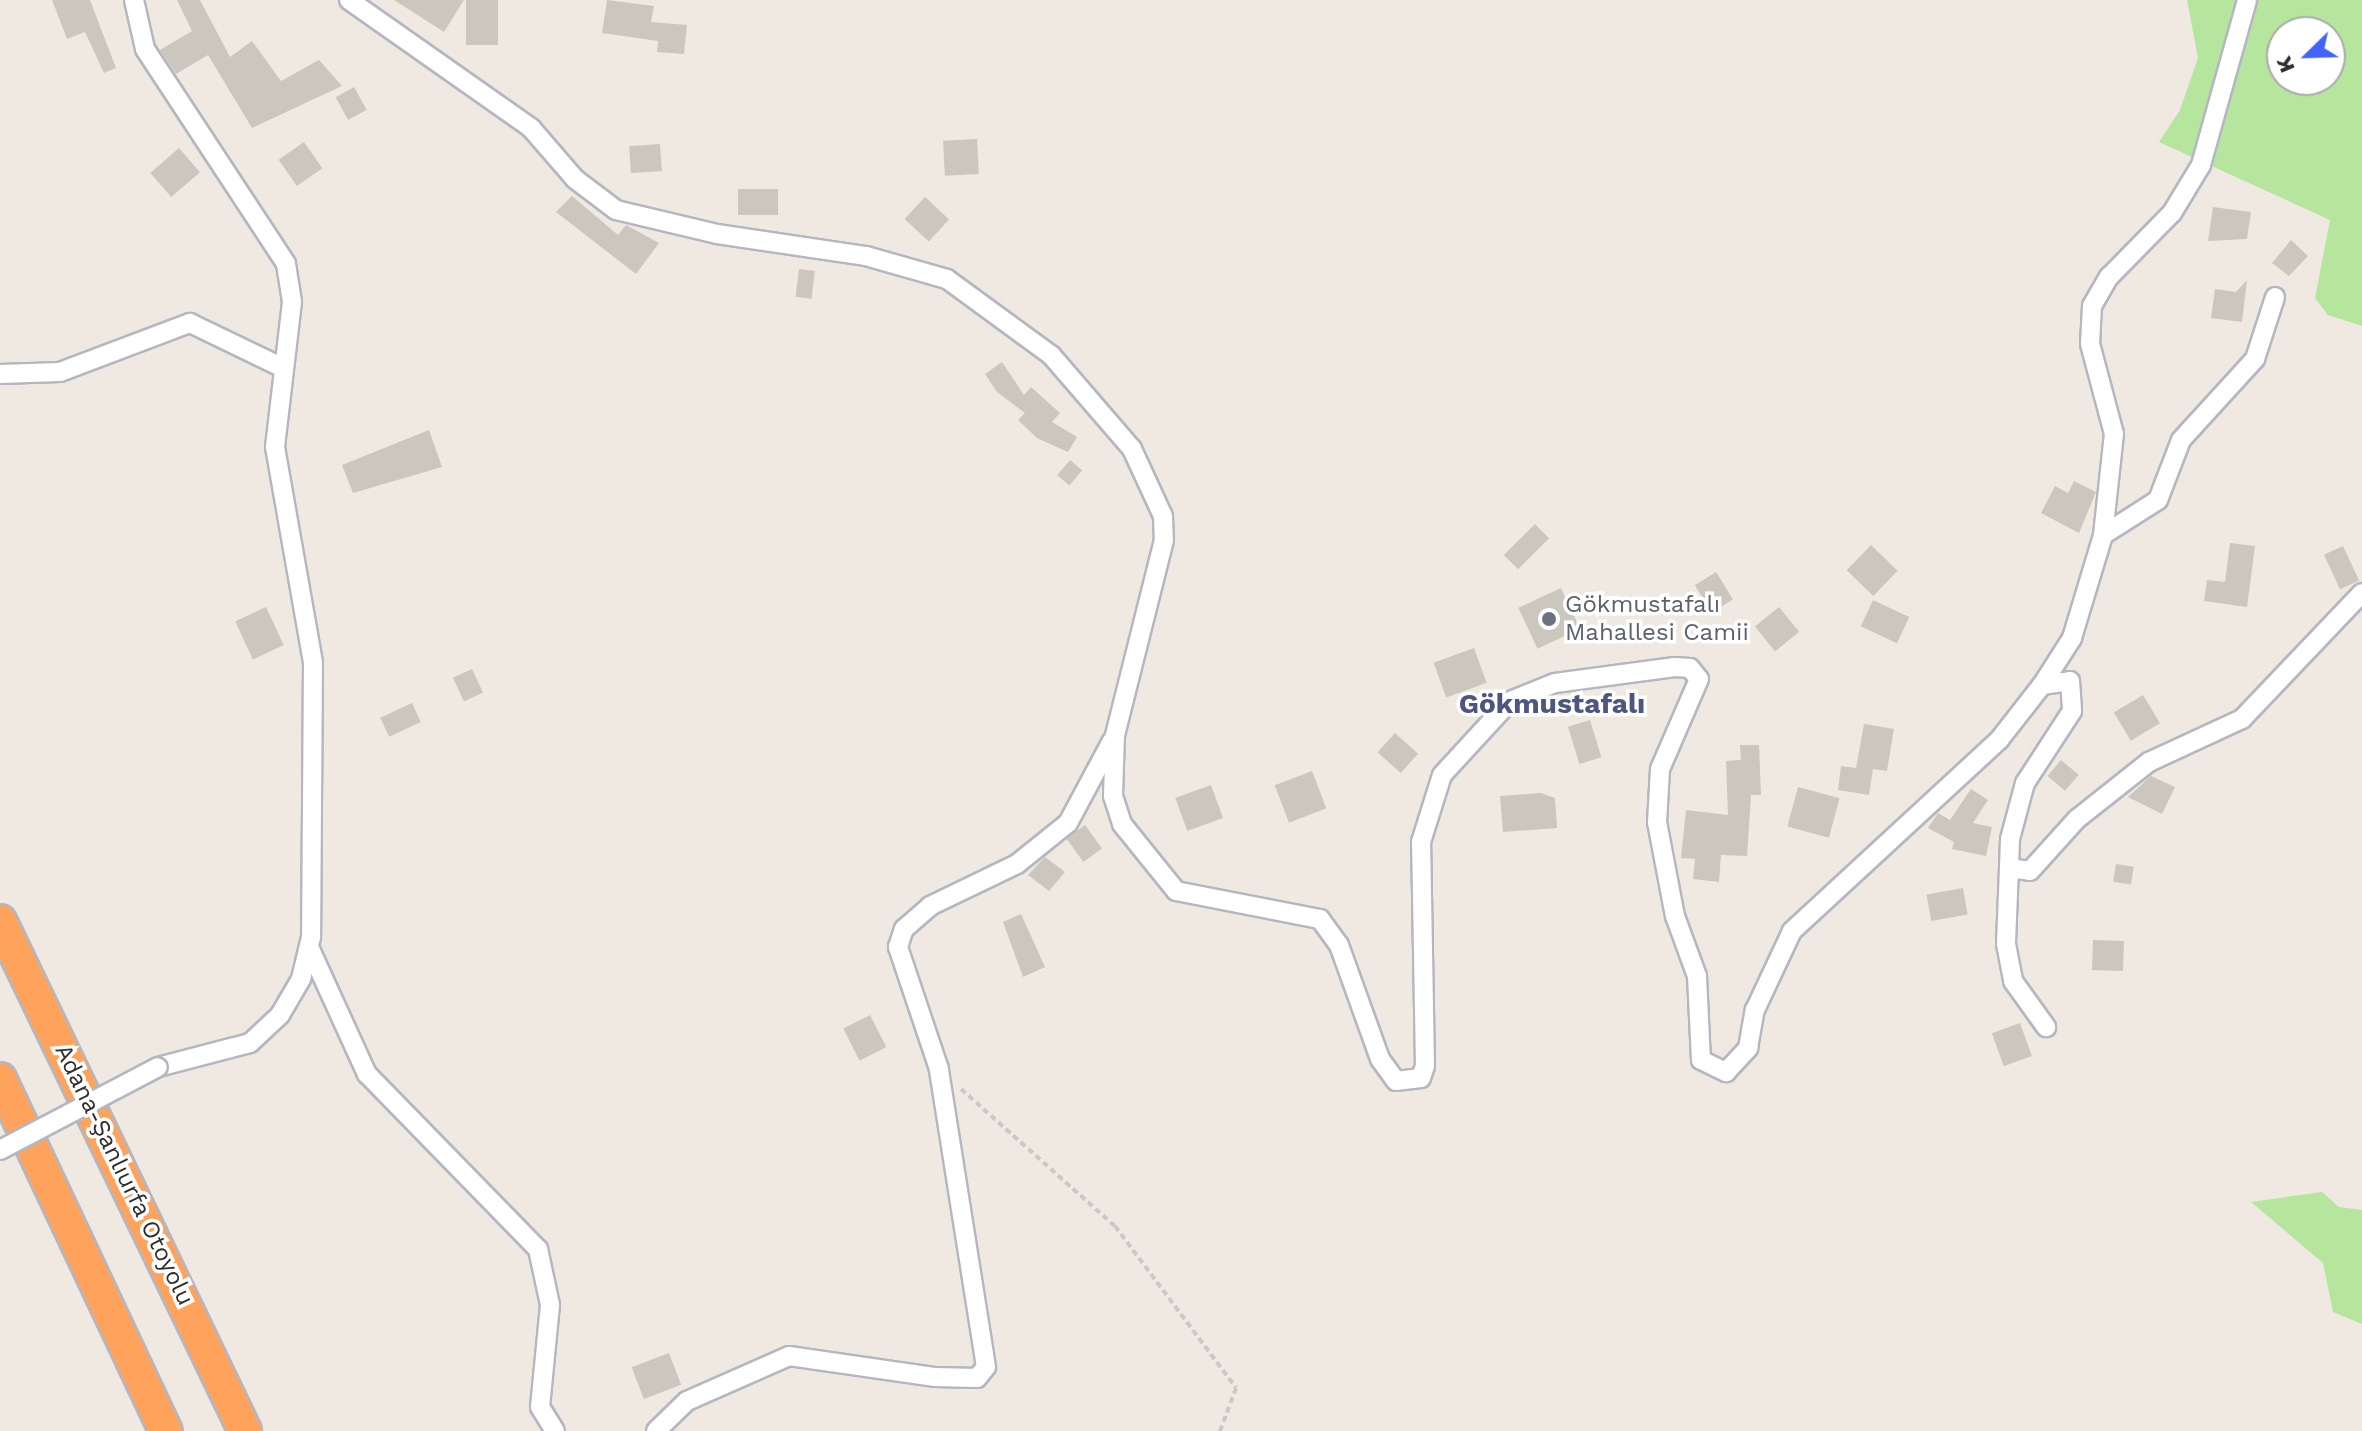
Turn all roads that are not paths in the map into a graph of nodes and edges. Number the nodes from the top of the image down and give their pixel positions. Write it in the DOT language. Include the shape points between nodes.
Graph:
graph roads {
  1 [pos="134,0"];
  2 [pos="349,0"];
  3 [pos="2247,0"];
  4 [pos="2275,297"];
  5 [pos="281,367"];
  6 [pos="0,374"];
  7 [pos="2103,535"];
  8 [pos="2362,593"];
  9 [pos="2042,685"];
  10 [pos="1115,735"];
  11 [pos="2009,868"];
  12 [pos="0,921"];
  13 [pos="309,947"];
  14 [pos="2046,1027"];
  15 [pos="0,1079"];
  16 [pos="0,1150"];
  17 [pos="166,1431"];
  18 [pos="245,1431"];
  19 [pos="555,1431"];
  20 [pos="656,1431"];
  1 -- 5 [label="street" via="145,49 286,264 292,302"];
  2 -- 10 [label="street" via="531,128 575,179 616,210 717,234 866,256 947,279 1051,355 1132,449 1163,516 1164,540"];
  3 -- 7 [label="street" via="2201,165 2172,213 2109,277 2092,306 2090,344 2114,434"];
  4 -- 7 [label="street" via="2255,359 2181,440 2158,500"];
  5 -- 6 [label="street" via="190,323 60,372"];
  5 -- 13 [label="street" via="275,447 282,514 313,663"];
  7 -- 9 [label="street" via="2072,638"];
  8 -- 11 [label="street" via="2242,719 2149,762 2077,819 2030,871"];
  9 -- 10 [label="street" via="1999,740 1792,931 1755,1010 1748,1048 1726,1072 1701,1060 1697,976 1675,916 1657,822 1660,769 1682,711 1699,692 1690,668 1555,683 1510,701 1442,775 1421,842 1425,1066 1411,1084 1396,1081 1380,1059 1339,945 1320,919 1176,891 1148,865 1113,796"];
  9 -- 11 [label="street" via="2070,681 2072,711 2025,783"];
  10 -- 20 [label="street" via="1068,823 1017,864 930,906 904,929 901,959 939,1069 986,1367 977,1378 935,1377 789,1356 687,1401"];
  11 -- 14 [label="street" via="2006,944 2013,981"];
  12 -- 18 [label="highway, Adana-Şanlıurfa Otoyolu"];
  13 -- 16 [label="street, bridge" via="280,1015 250,1043 158,1067"];
  13 -- 19 [label="street" via="367,1074 538,1249 550,1305 540,1407"];
  15 -- 17 [label="highway"];
}
